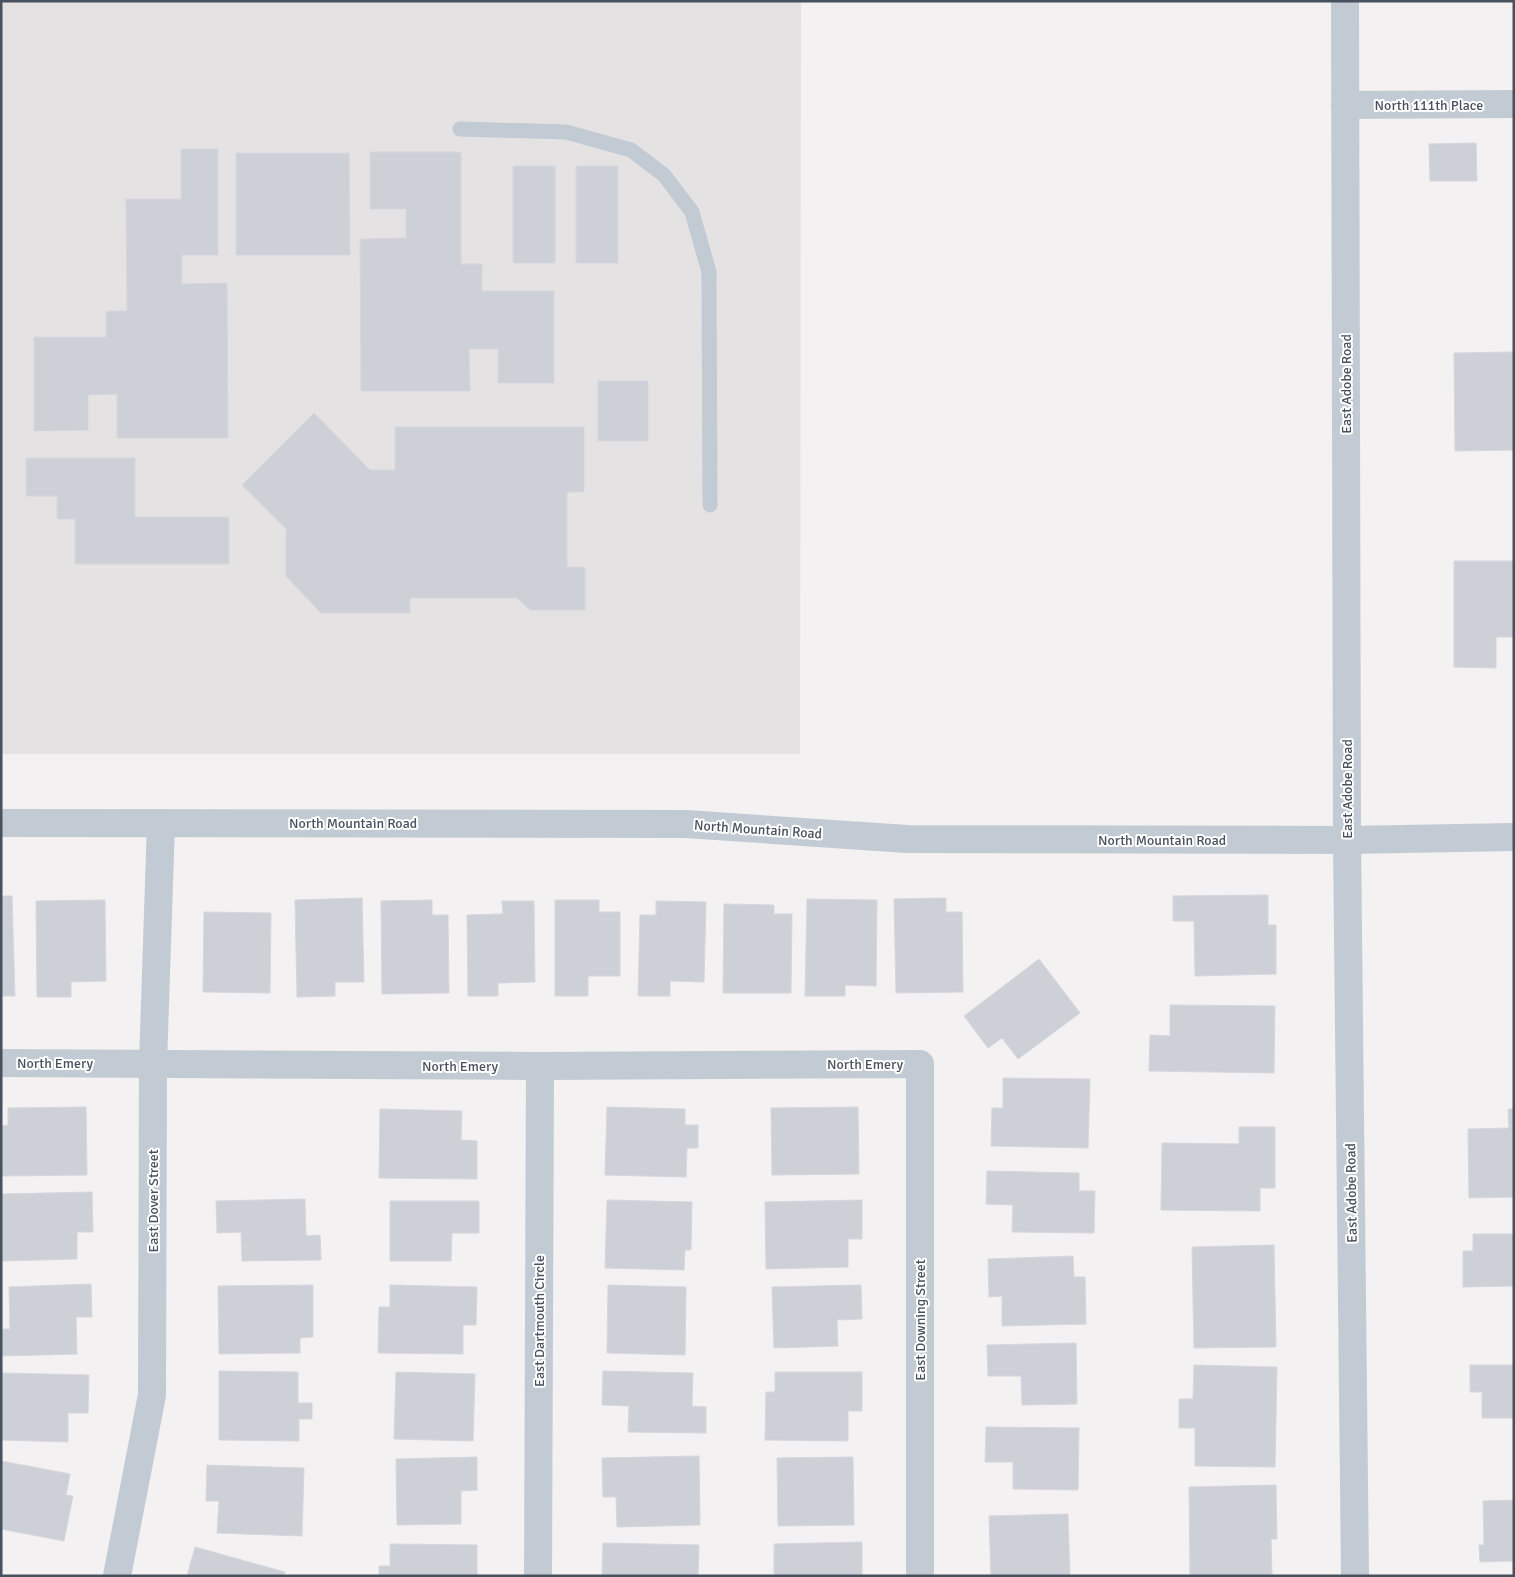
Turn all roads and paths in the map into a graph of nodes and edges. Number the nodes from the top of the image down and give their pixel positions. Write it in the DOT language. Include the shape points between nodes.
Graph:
graph roads {
  1 [pos="1345,1"];
  2 [pos="1514,104"];
  3 [pos="1345,105"];
  4 [pos="460,129"];
  5 [pos="710,506"];
  6 [pos="1,823"];
  7 [pos="160,823"];
  8 [pos="1514,837"];
  9 [pos="1347,840"];
  10 [pos="1,1063"];
  11 [pos="153,1064"];
  12 [pos="920,1064"];
  13 [pos="540,1066"];
  14 [pos="117,1576"];
  15 [pos="538,1576"];
  16 [pos="920,1576"];
  17 [pos="1355,1576"];
  1 -- 3 [label="street, East Adobe Road"];
  2 -- 3 [label="street, North 111th Place"];
  3 -- 9 [label="street, East Adobe Road"];
  4 -- 5 [label="lane" via="566,132 631,150 664,175 692,212 709,272"];
  6 -- 7 [label="street, North Mountain Road"];
  7 -- 9 [label="street, North Mountain Road" via="686,824 907,839"];
  7 -- 11 [label="street, East Dover Street"];
  8 -- 9 [label="street, North Mountain Road"];
  9 -- 17 [label="street, East Adobe Road"];
  10 -- 11 [label="street, North Emery"];
  11 -- 13 [label="street, North Emery"];
  11 -- 14 [label="street, East Dover Street" via="152,1395"];
  12 -- 13 [label="street, North Emery"];
  12 -- 16 [label="street, East Downing Street"];
  13 -- 15 [label="street, East Dartmouth Circle"];
}
